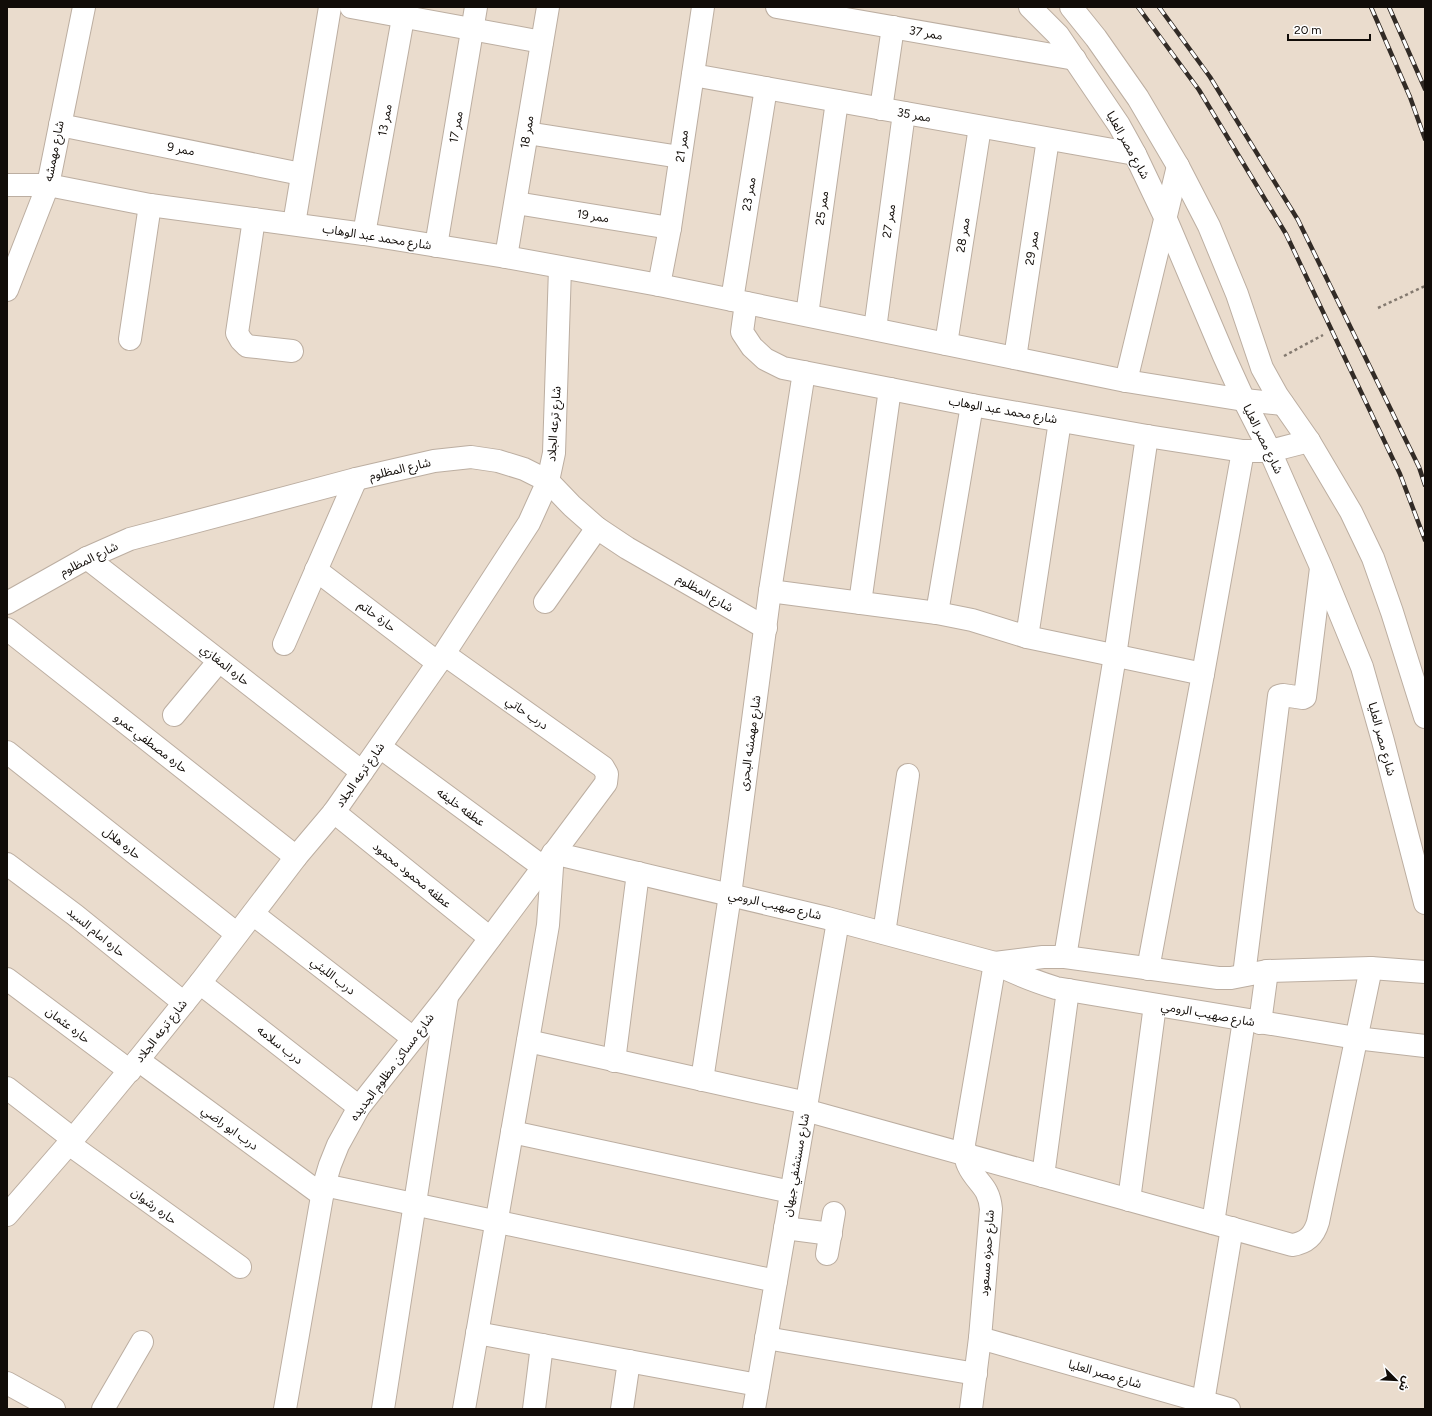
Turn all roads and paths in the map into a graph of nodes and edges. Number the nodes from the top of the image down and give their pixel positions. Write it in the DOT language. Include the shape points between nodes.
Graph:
graph roads {
  1 [pos="84,7"];
  2 [pos="330,7"];
  3 [pos="351,7"];
  4 [pos="476,7"];
  5 [pos="548,7"];
  6 [pos="703,7"];
  7 [pos="1030,7"];
  8 [pos="1071,7"];
  9 [pos="786,8"];
  10 [pos="404,12"];
  11 [pos="893,27"];
  12 [pos="473,29"];
  13 [pos="542,42"];
  14 [pos="1075,59"];
  15 [pos="693,75"];
  16 [pos="766,88"];
  17 [pos="837,101"];
  18 [pos="881,109"];
  19 [pos="904,113"];
  20 [pos="60,125"];
  21 [pos="980,127"];
  22 [pos="527,133"];
  23 [pos="1048,139"];
  24 [pos="1135,154"];
  25 [pos="680,157"];
  26 [pos="1178,166"];
  27 [pos="301,174"];
  28 [pos="7,185"];
  29 [pos="48,185"];
  30 [pos="516,203"];
  31 [pos="150,205"];
  32 [pos="1165,217"];
  33 [pos="254,219"];
  34 [pos="294,224"];
  35 [pos="670,228"];
  36 [pos="364,234"];
  37 [pos="436,246"];
  38 [pos="506,257"];
  39 [pos="560,268"];
  40 [pos="659,285"];
  41 [pos="1425,286"];
  42 [pos="7,290"];
  43 [pos="739,301"];
  44 [pos="1378,308"];
  45 [pos="807,315"];
  46 [pos="875,329"];
  47 [pos="1323,335"];
  48 [pos="130,339"];
  49 [pos="946,344"];
  50 [pos="292,351"];
  51 [pos="1015,358"];
  52 [pos="1262,368"];
  53 [pos="804,372"];
  54 [pos="1126,381"];
  55 [pos="890,389"];
  56 [pos="1244,400"];
  57 [pos="1283,404"];
  58 [pos="972,405"];
  59 [pos="1060,421"];
  60 [pos="1147,436"];
  61 [pos="1308,441"];
  62 [pos="1244,450"];
  63 [pos="1270,451"];
  64 [pos="356,479"];
  65 [pos="548,481"];
  66 [pos="597,528"];
  67 [pos="87,558"];
  68 [pos="1321,567"];
  69 [pos="316,570"];
  70 [pos="770,591"];
  71 [pos="545,602"];
  72 [pos="7,603"];
  73 [pos="860,603"];
  74 [pos="937,613"];
  75 [pos="766,628"];
  76 [pos="7,629"];
  77 [pos="1027,638"];
  78 [pos="284,644"];
  79 [pos="1115,656"];
  80 [pos="441,658"];
  81 [pos="220,661"];
  82 [pos="1203,674"];
  83 [pos="174,715"];
  84 [pos="1425,717"];
  85 [pos="380,747"];
  86 [pos="7,752"];
  87 [pos="362,772"];
  88 [pos="607,774"];
  89 [pos="908,775"];
  90 [pos="334,812"];
  91 [pos="296,857"];
  92 [pos="548,860"];
  93 [pos="7,864"];
  94 [pos="638,873"];
  95 [pos="730,895"];
  96 [pos="1425,903"];
  97 [pos="253,914"];
  98 [pos="838,920"];
  99 [pos="884,933"];
  100 [pos="237,934"];
  101 [pos="490,938"];
  102 [pos="1065,958"];
  103 [pos="995,963"];
  104 [pos="1371,968"];
  105 [pos="1148,969"];
  106 [pos="1267,971"];
  107 [pos="1425,972"];
  108 [pos="1244,975"];
  109 [pos="7,979"];
  110 [pos="200,983"];
  111 [pos="1068,990"];
  112 [pos="447,996"];
  113 [pos="184,1003"];
  114 [pos="1155,1005"];
  115 [pos="1252,1021"];
  116 [pos="413,1038"];
  117 [pos="1356,1038"];
  118 [pos="528,1041"];
  119 [pos="1425,1046"];
  120 [pos="614,1061"];
  121 [pos="134,1066"];
  122 [pos="702,1080"];
  123 [pos="7,1088"];
  124 [pos="359,1107"];
  125 [pos="806,1107"];
  126 [pos="512,1132"];
  127 [pos="71,1142"];
  128 [pos="965,1154"];
  129 [pos="1043,1176"];
  130 [pos="323,1190"];
  131 [pos="791,1192"];
  132 [pos="1129,1200"];
  133 [pos="415,1205"];
  134 [pos="9,1209"];
  135 [pos="496,1222"];
  136 [pos="1222,1225"];
  137 [pos="785,1228"];
  138 [pos="831,1234"];
  139 [pos="240,1267"];
  140 [pos="776,1281"];
  141 [pos="477,1333"];
  142 [pos="766,1338"];
  143 [pos="980,1338"];
  144 [pos="142,1342"];
  145 [pos="542,1345"];
  146 [pos="629,1361"];
  147 [pos="976,1374"];
  148 [pos="7,1383"];
  149 [pos="758,1385"];
  150 [pos="1204,1402"];
  151 [pos="54,1409"];
  152 [pos="103,1409"];
  153 [pos="285,1409"];
  154 [pos="383,1409"];
  155 [pos="464,1409"];
  156 [pos="534,1409"];
  157 [pos="622,1409"];
  158 [pos="754,1409"];
  159 [pos="971,1409"];
  160 [pos="1229,1409"];
  1 -- 20 [label="street, شارع مهمشه"];
  2 -- 27 [label="street"];
  3 -- 10 [label="street"];
  4 -- 12 [label="street, ممر 17"];
  5 -- 13 [label="street, ممر 18"];
  6 -- 15 [label="street, ممر 21"];
  7 -- 14 [label="street, شارع مصر العليا" via="1058,35"];
  8 -- 26 [label="street" via="1138,98"];
  9 -- 11 [label="street, ممر 37"];
  10 -- 12 [label="street"];
  10 -- 36 [label="street, ممر 13"];
  11 -- 14 [label="street, ممر 37"];
  11 -- 18 [label="street"];
  12 -- 13 [label="street"];
  12 -- 37 [label="street, ممر 17"];
  13 -- 22 [label="street, ممر 18"];
  14 -- 24 [label="street, شارع مصر العليا"];
  15 -- 16 [label="street, ممر 35"];
  15 -- 25 [label="street, ممر 21"];
  16 -- 17 [label="street, ممر 35"];
  16 -- 43 [label="street, ممر 23"];
  17 -- 18 [label="street, ممر 35"];
  17 -- 45 [label="street, ممر 25"];
  18 -- 19 [label="street, ممر 35"];
  19 -- 21 [label="street, ممر 35"];
  19 -- 46 [label="street, ممر 27"];
  20 -- 27 [label="street, ممر 9"];
  20 -- 29 [label="street, شارع مهمشه"];
  21 -- 23 [label="street, ممر 35"];
  21 -- 49 [label="street, ممر 28"];
  22 -- 25 [label="street"];
  22 -- 30 [label="street, ممر 18"];
  23 -- 24 [label="street, ممر 35"];
  23 -- 51 [label="street, ممر 29"];
  24 -- 32 [label="street, شارع مصر العليا"];
  25 -- 35 [label="street, ممر 21"];
  26 -- 32 [label="street"];
  26 -- 52 [label="street" via="1209,226 1234,287"];
  27 -- 34 [label="street"];
  28 -- 29 [label="street, شارع محمد عبد الوهاب"];
  29 -- 31 [label="street, شارع محمد عبد الوهاب"];
  29 -- 42 [label="street, شارع مهمشه"];
  30 -- 35 [label="street, ممر 19"];
  30 -- 38 [label="street, ممر 18"];
  31 -- 33 [label="street, شارع محمد عبد الوهاب"];
  31 -- 48 [label="street"];
  32 -- 54 [label="street"];
  32 -- 56 [label="street, شارع مصر العليا"];
  33 -- 34 [label="street, شارع محمد عبد الوهاب"];
  33 -- 50 [label="street" via="237,333 247,346"];
  34 -- 36 [label="street, شارع محمد عبد الوهاب"];
  35 -- 40 [label="street, ممر 21"];
  36 -- 37 [label="street, شارع محمد عبد الوهاب"];
  37 -- 38 [label="street, شارع محمد عبد الوهاب"];
  38 -- 39 [label="street, شارع محمد عبد الوهاب"];
  39 -- 40 [label="street, شارع محمد عبد الوهاب"];
  39 -- 65 [label="street, شارع ترعه الجلاد" via="554,453"];
  40 -- 43 [label="street, شارع محمد عبد الوهاب"];
  41 -- 44 [label="path"];
  43 -- 45 [label="street, شارع محمد عبد الوهاب"];
  43 -- 53 [label="street, شارع محمد عبد الوهاب" via="742,332 752,347 765,359 783,368"];
  45 -- 46 [label="street, شارع محمد عبد الوهاب"];
  46 -- 49 [label="street, شارع محمد عبد الوهاب"];
  47 -- 52 [label="path"];
  49 -- 51 [label="street, شارع محمد عبد الوهاب"];
  51 -- 54 [label="street, شارع محمد عبد الوهاب"];
  52 -- 57 [label="street"];
  53 -- 55 [label="street, شارع محمد عبد الوهاب"];
  53 -- 70 [label="street, شارع مهمشه البحرى"];
  54 -- 56 [label="street, شارع محمد عبد الوهاب"];
  55 -- 58 [label="street, شارع محمد عبد الوهاب"];
  55 -- 73 [label="street"];
  56 -- 57 [label="street, شارع محمد عبد الوهاب"];
  56 -- 63 [label="street, شارع مصر العليا"];
  57 -- 61 [label="street"];
  58 -- 59 [label="street, شارع محمد عبد الوهاب"];
  58 -- 74 [label="street"];
  59 -- 60 [label="street, شارع محمد عبد الوهاب"];
  59 -- 77 [label="street"];
  60 -- 62 [label="street, شارع محمد عبد الوهاب"];
  60 -- 79 [label="street"];
  61 -- 63 [label="street, شارع محمد عبد الوهاب"];
  61 -- 84 [label="street" via="1351,512 1373,558"];
  62 -- 63 [label="street, شارع محمد عبد الوهاب"];
  62 -- 82 [label="street"];
  63 -- 68 [label="street, شارع مصر العليا"];
  64 -- 65 [label="street, شارع المظلوم" via="434,462 471,457 498,461 524,469"];
  64 -- 67 [label="street, شارع المظلوم" via="130,539"];
  64 -- 69 [label="street"];
  65 -- 66 [label="street, شارع المظلوم"];
  65 -- 80 [label="street, شارع ترعه الجلاد" via="529,523"];
  66 -- 71 [label="street"];
  66 -- 75 [label="street, شارع المظلوم"];
  67 -- 72 [label="street, شارع المظلوم"];
  67 -- 81 [label="street, حاره المغازي"];
  68 -- 96 [label="street, شارع مصر العليا" via="1362,667"];
  68 -- 108 [label="street" via="1305,697 1279,696"];
  69 -- 78 [label="street"];
  69 -- 80 [label="street, حارة حاتم"];
  70 -- 73 [label="street"];
  70 -- 75 [label="street, شارع مهمشه البحرى"];
  73 -- 74 [label="street"];
  74 -- 77 [label="street" via="972,620"];
  75 -- 95 [label="street, شارع مهمشه البحرى"];
  76 -- 91 [label="street, حاره مصطفي عمرو"];
  77 -- 79 [label="street"];
  79 -- 82 [label="street"];
  79 -- 102 [label="street"];
  80 -- 85 [label="street, شارع ترعه الجلاد"];
  80 -- 88 [label="street, درب حاتي" via="603,767"];
  81 -- 83 [label="street"];
  81 -- 87 [label="street, حاره المغازي"];
  82 -- 105 [label="street"];
  85 -- 87 [label="street, شارع ترعه الجلاد"];
  85 -- 92 [label="street, عطفه خليفه"];
  86 -- 100 [label="street, حاره هلال"];
  87 -- 90 [label="street, شارع ترعه الجلاد"];
  88 -- 92 [label="street, شارع مساكن مظلوم الجديده" via="606,783"];
  89 -- 99 [label="street"];
  90 -- 91 [label="street, شارع ترعه الجلاد"];
  90 -- 101 [label="street, عطفه محمود محمود"];
  91 -- 97 [label="street, شارع ترعه الجلاد"];
  92 -- 94 [label="street, شارع صهيب الرومي"];
  92 -- 101 [label="street, شارع مساكن مظلوم الجديده"];
  92 -- 118 [label="street" via="548,925"];
  93 -- 113 [label="street, حاره امام السيد"];
  94 -- 95 [label="street, شارع صهيب الرومي"];
  94 -- 120 [label="street"];
  95 -- 98 [label="street, شارع صهيب الرومي"];
  95 -- 122 [label="street, شارع مهمشه البحرى"];
  97 -- 100 [label="street, شارع ترعه الجلاد"];
  97 -- 116 [label="street, درب الليثي"];
  98 -- 99 [label="street, شارع صهيب الرومي"];
  98 -- 125 [label="street, شارع مستشفي جيهان"];
  99 -- 103 [label="street, شارع صهيب الرومي"];
  100 -- 110 [label="street, شارع ترعه الجلاد"];
  101 -- 112 [label="street, شارع مساكن مظلوم الجديده"];
  102 -- 103 [label="street, شارع صهيب الرومي" via="1043,957"];
  102 -- 105 [label="street, شارع صهيب الرومي"];
  103 -- 111 [label="street, شارع صهيب الرومي" via="1033,981"];
  103 -- 128 [label="street, شارع حمزه مسعود" via="964,1144"];
  104 -- 106 [label="street, شارع صهيب الرومي"];
  104 -- 107 [label="street, شارع صهيب الرومي"];
  104 -- 117 [label="street"];
  105 -- 108 [label="street, شارع صهيب الرومي" via="1218,978"];
  106 -- 108 [label="street, شارع صهيب الرومي"];
  106 -- 115 [label="street"];
  109 -- 121 [label="street, حاره عثمان"];
  110 -- 113 [label="street, شارع ترعه الجلاد"];
  110 -- 124 [label="street, درب سلامه"];
  111 -- 114 [label="street, شارع صهيب الرومي"];
  111 -- 129 [label="street"];
  112 -- 116 [label="street, شارع مساكن مظلوم الجديده"];
  112 -- 133 [label="street"];
  113 -- 121 [label="street, شارع ترعه الجلاد"];
  114 -- 115 [label="street, شارع صهيب الرومي"];
  114 -- 132 [label="street"];
  115 -- 117 [label="street, شارع صهيب الرومي"];
  115 -- 136 [label="street"];
  116 -- 124 [label="street, شارع مساكن مظلوم الجديده"];
  117 -- 119 [label="street, شارع صهيب الرومي"];
  117 -- 136 [label="street" via="1318,1222 1312,1235 1300,1244 1292,1245"];
  118 -- 120 [label="street"];
  118 -- 126 [label="street"];
  120 -- 122 [label="street"];
  121 -- 127 [label="street, شارع ترعه الجلاد"];
  121 -- 130 [label="street, درب ابو راضي"];
  122 -- 125 [label="street"];
  123 -- 127 [label="street, حاره رشوان"];
  124 -- 130 [label="street, شارع مساكن مظلوم الجديده" via="338,1145"];
  125 -- 128 [label="street"];
  125 -- 131 [label="street, شارع مستشفي جيهان"];
  126 -- 131 [label="street"];
  126 -- 135 [label="street"];
  127 -- 134 [label="street, شارع ترعه الجلاد"];
  127 -- 139 [label="street, حاره رشوان"];
  128 -- 129 [label="street"];
  128 -- 143 [label="street, شارع حمزه مسعود" via="968,1166 986,1189 991,1209"];
  129 -- 132 [label="street"];
  130 -- 133 [label="street"];
  130 -- 153 [label="street, شارع مساكن مظلوم الجديده"];
  131 -- 137 [label="street, شارع مستشفي جيهان"];
  132 -- 136 [label="street"];
  133 -- 135 [label="street"];
  133 -- 154 [label="street"];
  135 -- 140 [label="street"];
  135 -- 141 [label="street"];
  136 -- 150 [label="street"];
  137 -- 138 [label="street"];
  137 -- 140 [label="street, شارع مستشفي جيهان"];
  140 -- 142 [label="street, شارع مستشفي جيهان"];
  141 -- 145 [label="street"];
  141 -- 155 [label="street"];
  142 -- 147 [label="street"];
  142 -- 149 [label="street, شارع مستشفي جيهان"];
  143 -- 147 [label="street, شارع حمزه مسعود"];
  143 -- 150 [label="street, شارع مصر العليا"];
  144 -- 152 [label="street"];
  145 -- 146 [label="street"];
  145 -- 156 [label="street"];
  146 -- 149 [label="street"];
  146 -- 157 [label="street"];
  147 -- 159 [label="street, شارع حمزه مسعود"];
  148 -- 151 [label="street"];
  149 -- 158 [label="street, شارع مستشفي جيهان"];
  150 -- 160 [label="street, شارع مصر العليا"];
}
